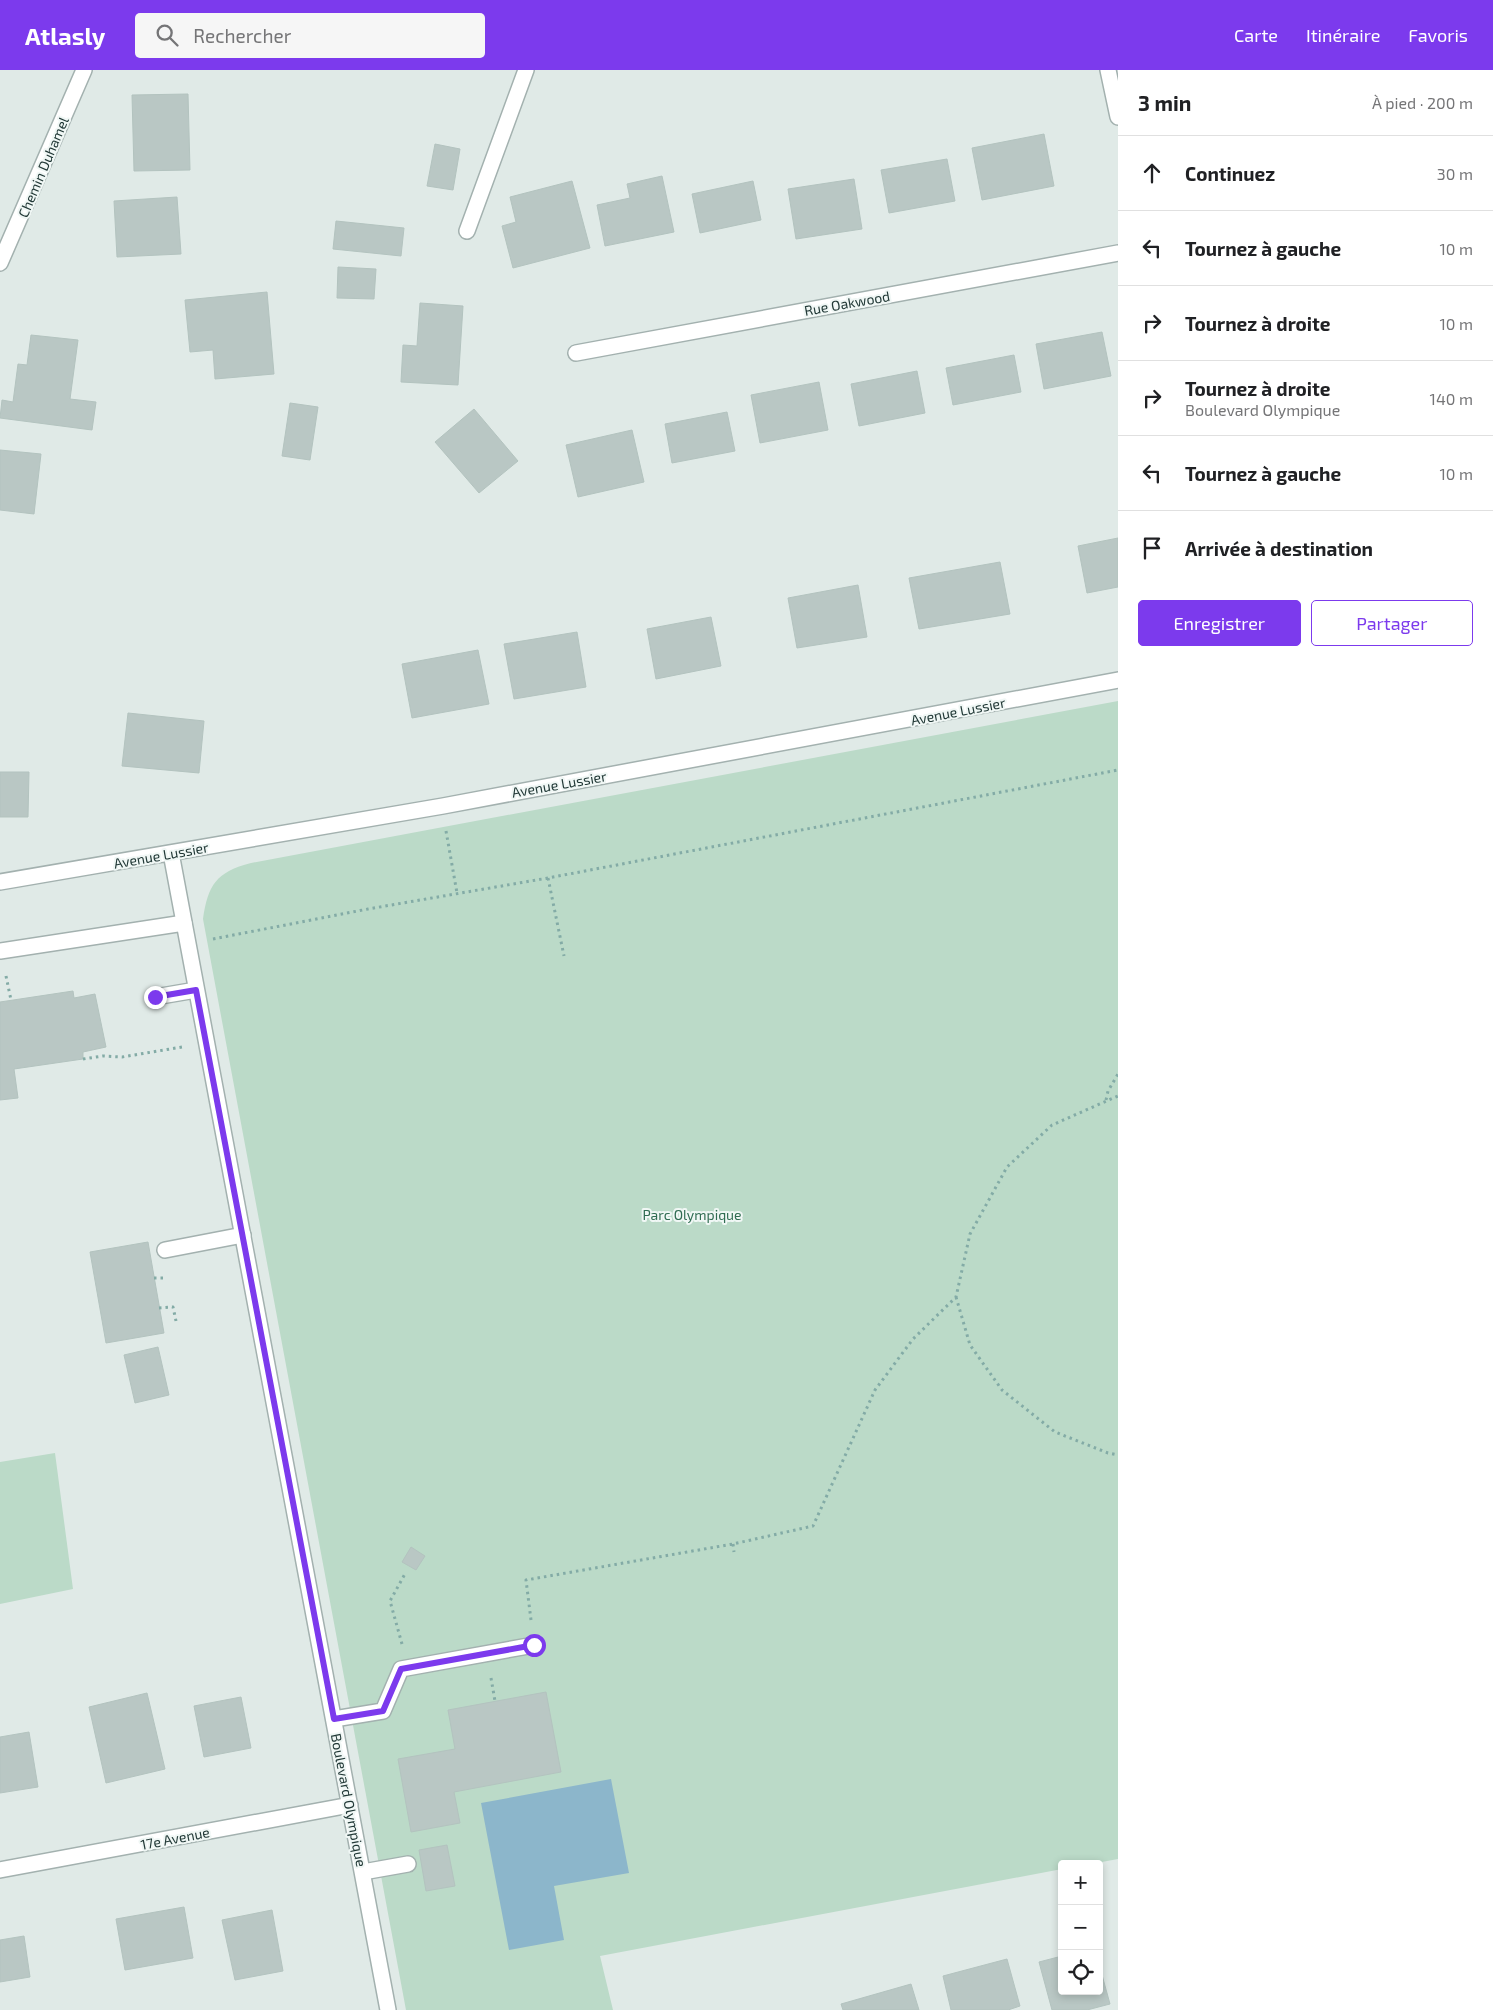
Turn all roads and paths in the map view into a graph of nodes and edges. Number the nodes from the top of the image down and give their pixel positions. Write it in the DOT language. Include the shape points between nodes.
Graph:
graph roads {
  1 [pos="84,70"];
  2 [pos="526,70"];
  3 [pos="1108,70"];
  4 [pos="1118,117"];
  5 [pos="467,231"];
  6 [pos="1118,253"];
  7 [pos="0,263"];
  8 [pos="576,353"];
  9 [pos="1118,680"];
  10 [pos="1118,770"];
  11 [pos="446,828"];
  12 [pos="171,853"];
  13 [pos="548,878"];
  14 [pos="0,882"];
  15 [pos="457,894"];
  16 [pos="184,923"];
  17 [pos="208,940"];
  18 [pos="0,951"];
  19 [pos="564,956"];
  20 [pos="196,990"];
  21 [pos="155,997"];
  22 [pos="155,1052"];
  23 [pos="83,1059"];
  24 [pos="1118,1074"];
  25 [pos="1118,1096"];
  26 [pos="1106,1101"];
  27 [pos="243,1235"];
  28 [pos="165,1250"];
  29 [pos="956,1296"];
  30 [pos="160,1308"];
  31 [pos="176,1321"];
  32 [pos="1118,1454"];
  33 [pos="733,1544"];
  34 [pos="734,1552"];
  35 [pos="406,1572"];
  36 [pos="530,1607"];
  37 [pos="396,1626"];
  38 [pos="534,1645"];
  39 [pos="334,1719"];
  40 [pos="350,1805"];
  41 [pos="408,1864"];
  42 [pos="0,1870"];
  43 [pos="363,1872"];
  44 [pos="388,2010"];
  1 -- 7 [label="street, Chemin Duhamel"];
  2 -- 5 [label="street"];
  3 -- 4 [label="street"];
  6 -- 8 [label="street, Rue Oakwood"];
  9 -- 12 [label="street, Avenue Lussier"];
  10 -- 13 [label="path"];
  11 -- 15 [label="path"];
  12 -- 14 [label="street, Avenue Lussier"];
  12 -- 16 [label="street, Boulevard Olympique"];
  13 -- 15 [label="path"];
  13 -- 19 [label="path"];
  15 -- 17 [label="path"];
  16 -- 18 [label="street"];
  16 -- 20 [label="street, Boulevard Olympique"];
  20 -- 21 [label="street"];
  20 -- 27 [label="street, Boulevard Olympique"];
  22 -- 23 [label="path"];
  24 -- 26 [label="path"];
  25 -- 26 [label="path"];
  26 -- 29 [label="path" via="1052,1125 1007,1167 970,1234"];
  27 -- 28 [label="street"];
  27 -- 39 [label="street, Boulevard Olympique"];
  29 -- 32 [label="path" via="970,1345 1002,1390 1055,1432"];
  29 -- 33 [label="path" via="913,1339 876,1390 813,1526"];
  30 -- 31 [label="path" via="173,1306"];
  33 -- 34 [label="path"];
  33 -- 36 [label="path" via="526,1580"];
  35 -- 37 [label="path" via="390,1601"];
  38 -- 39 [label="street" via="401,1669 383,1711"];
  39 -- 40 [label="street, Boulevard Olympique"];
  40 -- 42 [label="street, 17e Avenue"];
  40 -- 43 [label="street, Boulevard Olympique"];
  41 -- 43 [label="street"];
  43 -- 44 [label="street, Boulevard Olympique"];
}
